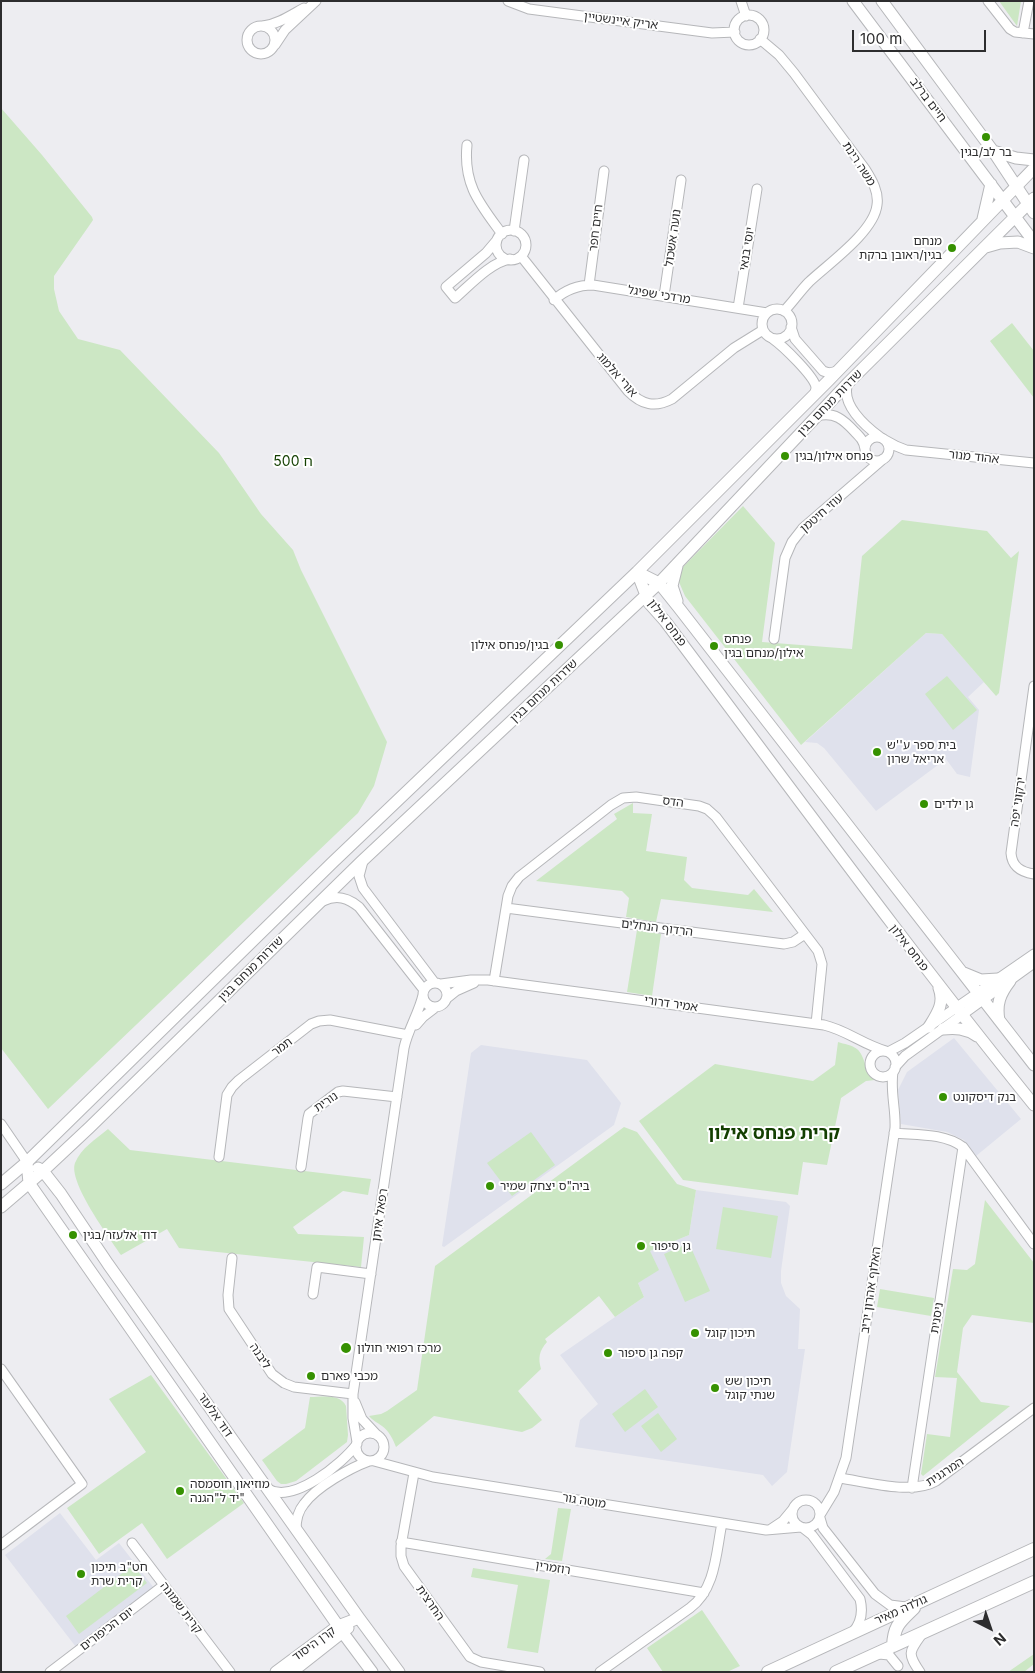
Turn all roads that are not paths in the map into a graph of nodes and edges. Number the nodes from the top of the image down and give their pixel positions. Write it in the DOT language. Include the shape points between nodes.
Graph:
graph roads {
  1 [pos="315,1"];
  2 [pos="508,1"];
  3 [pos="741,1"];
  4 [pos="854,1"];
  5 [pos="882,1"];
  6 [pos="988,1"];
  7 [pos="1029,1"];
  8 [pos="746,16"];
  9 [pos="262,26"];
  10 [pos="735,32"];
  11 [pos="1023,32"];
  12 [pos="1034,34"];
  13 [pos="760,40"];
  14 [pos="274,46"];
  15 [pos="467,145"];
  16 [pos="994,151"];
  17 [pos="524,160"];
  18 [pos="1034,160"];
  19 [pos="1034,168"];
  20 [pos="604,170"];
  21 [pos="681,180"];
  22 [pos="992,184"];
  23 [pos="1015,186"];
  24 [pos="757,189"];
  25 [pos="1002,200"];
  26 [pos="1032,205"];
  27 [pos="1015,217"];
  28 [pos="982,220"];
  29 [pos="514,231"];
  30 [pos="499,237"];
  31 [pos="1034,242"];
  32 [pos="984,248"];
  33 [pos="1034,248"];
  34 [pos="521,256"];
  35 [pos="510,259"];
  36 [pos="589,285"];
  37 [pos="664,296"];
  38 [pos="554,300"];
  39 [pos="738,308"];
  40 [pos="784,312"];
  41 [pos="767,313"];
  42 [pos="791,328"];
  43 [pos="763,330"];
  44 [pos="773,339"];
  45 [pos="838,371"];
  46 [pos="848,383"];
  47 [pos="814,395"];
  48 [pos="817,416"];
  49 [pos="882,438"];
  50 [pos="914,451"];
  51 [pos="866,452"];
  52 [pos="885,457"];
  53 [pos="1034,463"];
  54 [pos="860,479"];
  55 [pos="677,564"];
  56 [pos="637,572"];
  57 [pos="659,583"];
  58 [pos="646,595"];
  59 [pos="679,608"];
  60 [pos="623,617"];
  61 [pos="665,621"];
  62 [pos="774,639"];
  63 [pos="1034,686"];
  64 [pos="364,859"];
  65 [pos="1034,874"];
  66 [pos="316,905"];
  67 [pos="506,908"];
  68 [pos="806,934"];
  69 [pos="1034,954"];
  70 [pos="1034,963"];
  71 [pos="960,971"];
  72 [pos="490,980"];
  73 [pos="1004,980"];
  74 [pos="438,983"];
  75 [pos="938,984"];
  76 [pos="423,992"];
  77 [pos="980,996"];
  78 [pos="446,999"];
  79 [pos="436,1007"];
  80 [pos="959,1012"];
  81 [pos="999,1020"];
  82 [pos="816,1024"];
  83 [pos="929,1027"];
  84 [pos="943,1029"];
  85 [pos="408,1035"];
  86 [pos="853,1037"];
  87 [pos="979,1037"];
  88 [pos="887,1052"];
  89 [pos="870,1065"];
  90 [pos="1034,1065"];
  91 [pos="894,1070"];
  92 [pos="878,1076"];
  93 [pos="398,1097"];
  94 [pos="893,1098"];
  95 [pos="1034,1104"];
  96 [pos="1,1124"];
  97 [pos="894,1132"];
  98 [pos="963,1148"];
  99 [pos="219,1157"];
  100 [pos="56,1159"];
  101 [pos="27,1162"];
  102 [pos="300,1167"];
  103 [pos="43,1171"];
  104 [pos="29,1183"];
  105 [pos="1,1184"];
  106 [pos="61,1194"];
  107 [pos="1,1207"];
  108 [pos="1034,1244"];
  109 [pos="232,1258"];
  110 [pos="371,1274"];
  111 [pos="313,1294"];
  112 [pos="3,1375"];
  113 [pos="353,1394"];
  114 [pos="1034,1408"];
  115 [pos="376,1434"];
  116 [pos="357,1443"];
  117 [pos="384,1444"];
  118 [pos="372,1461"];
  119 [pos="404,1469"];
  120 [pos="414,1473"];
  121 [pos="839,1479"];
  122 [pos="912,1488"];
  123 [pos="268,1489"];
  124 [pos="809,1501"];
  125 [pos="794,1507"];
  126 [pos="820,1516"];
  127 [pos="722,1523"];
  128 [pos="802,1528"];
  129 [pos="296,1530"];
  130 [pos="766,1530"];
  131 [pos="401,1542"];
  132 [pos="132,1543"];
  133 [pos="1,1545"];
  134 [pos="1034,1549"];
  135 [pos="1034,1582"];
  136 [pos="164,1585"];
  137 [pos="704,1592"];
  138 [pos="915,1604"];
  139 [pos="359,1618"];
  140 [pos="341,1629"];
  141 [pos="924,1632"];
  142 [pos="852,1633"];
  143 [pos="893,1646"];
  144 [pos="876,1654"];
  145 [pos="900,1669"];
  146 [pos="50,1672"];
  147 [pos="230,1672"];
  148 [pos="276,1672"];
  149 [pos="292,1672"];
  150 [pos="372,1672"];
  151 [pos="399,1672"];
  152 [pos="540,1672"];
  153 [pos="600,1672"];
  154 [pos="768,1672"];
  155 [pos="836,1672"];
  156 [pos="920,1672"];
  1 -- 9 [label="street" via="283,20"];
  1 -- 14 [label="street" via="285,30"];
  2 -- 10 [label="street, אריק איינשטיין" via="529,9 712,33"];
  3 -- 8 [label="street"];
  4 -- 22 [label="street, חיים ברלב"];
  5 -- 16 [label="street, חיים ברלב"];
  6 -- 11 [label="street" via="1010,29"];
  7 -- 11 [label="street"];
  8 -- 10 [label="street" via="738,21"];
  8 -- 13 [label="street" via="761,23 764,31"];
  9 -- 14 [label="street" via="273,32"];
  9 -- 14 [label="street" via="254,28 248,35 249,48 256,54 262,54"];
  10 -- 13 [label="street" via="738,40 746,44"];
  11 -- 12 [label="street"];
  13 -- 40 [label="street, משה רינת" via="794,73 865,170 877,197 876,212 867,226 808,283"];
  15 -- 30 [label="street" via="471,188"];
  16 -- 18 [label="street"];
  16 -- 23 [label="street, חיים ברלב"];
  17 -- 29 [label="street"];
  19 -- 23 [label="street, שדרות מנחם בגין"];
  20 -- 36 [label="street, חיים חפר"];
  21 -- 37 [label="street, נועה אשכול"];
  22 -- 25 [label="street, חיים ברלב"];
  22 -- 28 [label="street, שדרות מנחם בגין"];
  23 -- 25 [label="street, שדרות מנחם בגין"];
  23 -- 26 [label="street, חיים ברלב"];
  24 -- 39 [label="street, יוסי בנאי"];
  25 -- 27 [label="street, חיים ברלב"];
  25 -- 28 [label="street, שדרות מנחם בגין"];
  26 -- 27 [label="street, שדרות מנחם בגין"];
  27 -- 31 [label="street, חיים ברלב"];
  27 -- 32 [label="street, שדרות מנחם בגין"];
  28 -- 45 [label="street, שדרות מנחם בגין"];
  29 -- 30 [label="street"];
  29 -- 34 [label="street" via="525,241"];
  30 -- 35 [label="street" via="499,252"];
  30 -- 35 [label="street" via="446,287 455,298 491,268"];
  32 -- 33 [label="street" via="1000,242 1018,242"];
  32 -- 46 [label="street, שדרות מנחם בגין"];
  34 -- 35 [label="street"];
  34 -- 38 [label="street, אורי אלמוג"];
  36 -- 37 [label="street, מרדכי שפיגל"];
  36 -- 38 [label="street, מרדכי שפיגל" via="571,289"];
  37 -- 39 [label="street, מרדכי שפיגל"];
  38 -- 43 [label="street, אורי אלמוג" via="628,391 640,401 650,404 660,404 672,398 734,348"];
  39 -- 41 [label="street, מרדכי שפיגל"];
  40 -- 41 [label="street" via="775,310"];
  40 -- 42 [label="street" via="790,318"];
  41 -- 43 [label="street" via="762,321"];
  42 -- 44 [label="street" via="784,337"];
  42 -- 45 [label="street" via="794,338 823,371 829,374"];
  43 -- 44 [label="street"];
  44 -- 47 [label="street" via="786,349 813,381"];
  45 -- 47 [label="street, שדרות מנחם בגין"];
  46 -- 48 [label="street, שדרות מנחם בגין"];
  46 -- 49 [label="street, אהוד מנור" via="849,403 865,424"];
  47 -- 56 [label="street, שדרות מנחם בגין"];
  48 -- 51 [label="street" via="828,414 841,418 863,441"];
  48 -- 55 [label="street, שדרות מנחם בגין"];
  49 -- 50 [label="street, אהוד מנור"];
  49 -- 51 [label="street" via="870,440 866,444"];
  49 -- 52 [label="street" via="889,448"];
  50 -- 52 [label="street, אהוד מנור"];
  50 -- 53 [label="street, אהוד מנור"];
  51 -- 52 [label="street" via="875,460"];
  51 -- 54 [label="street" via="867,465"];
  52 -- 54 [label="street, עוזי חיטמן"];
  54 -- 62 [label="street, עוזי חיטמן" via="802,528 790,545 785,558"];
  55 -- 57 [label="street, שדרות מנחם בגין"];
  55 -- 59 [label="street" via="672,586"];
  56 -- 57 [label="street, פנחס אילון"];
  56 -- 58 [label="street, פנחס אילון"];
  56 -- 101 [label="street, שדרות מנחם בגין" via="325,870"];
  57 -- 58 [label="street, שדרות מנחם בגין"];
  57 -- 59 [label="street, פנחס אילון"];
  58 -- 60 [label="street, שדרות מנחם בגין"];
  58 -- 61 [label="street, פנחס אילון"];
  59 -- 71 [label="street, פנחס אילון"];
  60 -- 61 [label="street" via="643,609"];
  60 -- 64 [label="street, שדרות מנחם בגין"];
  61 -- 75 [label="street, פנחס אילון"];
  63 -- 65 [label="street, ירקוני יפה" via="1011,853 1016,866"];
  64 -- 66 [label="street, שדרות מנחם בגין"];
  64 -- 74 [label="street" via="359,872 363,888"];
  66 -- 76 [label="street" via="340,897 359,907"];
  66 -- 100 [label="street, שדרות מנחם בגין"];
  67 -- 68 [label="street, הרדוף הנחלים" via="784,944"];
  67 -- 68 [label="street, הדס" via="513,883 521,875 611,805 633,797 696,805 711,812"];
  67 -- 72 [label="street, הדס"];
  68 -- 82 [label="street, הדס" via="821,959"];
  69 -- 73 [label="street"];
  70 -- 73 [label="street"];
  71 -- 73 [label="street" via="981,980"];
  71 -- 77 [label="street, פנחס אילון"];
  72 -- 74 [label="street, אמיר דרורי"];
  72 -- 78 [label="street, אמיר דרורי" via="464,987"];
  72 -- 82 [label="street, אמיר דרורי"];
  73 -- 77 [label="street"];
  73 -- 81 [label="street" via="998,1002"];
  74 -- 76 [label="street" via="427,985"];
  74 -- 78 [label="street" via="446,990"];
  75 -- 80 [label="street, פנחס אילון"];
  75 -- 83 [label="street" via="941,1004"];
  76 -- 79 [label="street" via="427,1004"];
  76 -- 85 [label="street, רפאל איתן"];
  77 -- 80 [label="street"];
  77 -- 81 [label="street, פנחס אילון"];
  78 -- 79 [label="street"];
  79 -- 85 [label="street"];
  80 -- 83 [label="street"];
  80 -- 84 [label="street"];
  80 -- 87 [label="street, פנחס אילון"];
  81 -- 90 [label="street, פנחס אילון"];
  82 -- 86 [label="street, אמיר דרורי" via="835,1028"];
  83 -- 88 [label="street"];
  84 -- 87 [label="street" via="964,1029"];
  84 -- 91 [label="street" via="905,1056"];
  85 -- 93 [label="street, רפאל איתן"];
  85 -- 99 [label="street, תמר" via="330,1020 311,1024 232,1086 227,1097"];
  86 -- 88 [label="street, אמיר דרורי"];
  86 -- 89 [label="street"];
  87 -- 95 [label="street, פנחס אילון"];
  88 -- 89 [label="street" via="874,1054"];
  88 -- 91 [label="street" via="894,1057"];
  89 -- 92 [label="street"];
  91 -- 92 [label="street" via="886,1077"];
  91 -- 94 [label="street, האלוף אהרון יריב"];
  92 -- 94 [label="street"];
  93 -- 102 [label="street, נורית" via="338,1092 312,1111 308,1118"];
  93 -- 110 [label="street, רפאל איתן"];
  94 -- 97 [label="street, האלוף אהרון יריב"];
  96 -- 101 [label="street, דוד אלעזר"];
  97 -- 98 [label="street" via="944,1138"];
  97 -- 121 [label="street, האלוף אהרון יריב" via="846,1458"];
  98 -- 108 [label="street"];
  98 -- 122 [label="street, ניסנית"];
  100 -- 103 [label="street, שדרות מנחם בגין"];
  100 -- 106 [label="street" via="56,1180"];
  101 -- 103 [label="street, דוד אלעזר"];
  101 -- 104 [label="street, דוד אלעזר"];
  101 -- 105 [label="street, שדרות מנחם בגין"];
  103 -- 104 [label="street, שדרות מנחם בגין"];
  103 -- 106 [label="street, דוד אלעזר"];
  104 -- 107 [label="street, שדרות מנחם בגין"];
  104 -- 140 [label="street, דוד אלעזר"];
  106 -- 123 [label="street, דוד אלעזר"];
  109 -- 113 [label="street, ליבנה" via="227,1297 230,1311 272,1373 294,1387"];
  110 -- 111 [label="street" via="317,1267"];
  110 -- 113 [label="street, רפאל איתן"];
  112 -- 133 [label="street" via="82,1484"];
  113 -- 115 [label="street, רפאל איתן" via="362,1419"];
  113 -- 116 [label="street, רפאל איתן"];
  114 -- 122 [label="street, המרגנית" via="933,1482"];
  115 -- 116 [label="street" via="367,1434"];
  115 -- 117 [label="street"];
  116 -- 118 [label="street" via="358,1455"];
  116 -- 123 [label="street" via="342,1460 306,1486 288,1492"];
  117 -- 118 [label="street" via="382,1454"];
  117 -- 119 [label="street, מוטה גור" via="391,1457"];
  118 -- 119 [label="street, מוטה גור"];
  118 -- 129 [label="street" via="344,1472 311,1496 300,1510"];
  119 -- 120 [label="street, מוטה גור"];
  120 -- 127 [label="street, מוטה גור"];
  120 -- 131 [label="street, החרצית"];
  121 -- 122 [label="street, המרגנית"];
  121 -- 124 [label="street" via="827,1495"];
  121 -- 126 [label="street, האלוף אהרון יריב"];
  123 -- 129 [label="street, דוד אלעזר"];
  124 -- 125 [label="street"];
  124 -- 126 [label="street" via="817,1505"];
  125 -- 128 [label="street" via="793,1518"];
  125 -- 130 [label="street" via="781,1523"];
  126 -- 128 [label="street" via="814,1526"];
  126 -- 138 [label="street" via="823,1528 875,1594 890,1605 903,1608"];
  127 -- 130 [label="street, מוטה גור"];
  127 -- 137 [label="street" via="712,1574"];
  128 -- 130 [label="street, מוטה גור"];
  128 -- 142 [label="street" via="812,1535 860,1599 860,1620"];
  129 -- 139 [label="street, דוד אלעזר"];
  131 -- 137 [label="street, רוזמרין"];
  131 -- 152 [label="street, החרצית" via="404,1566 470,1658"];
  132 -- 136 [label="street, קרית שמונה"];
  134 -- 138 [label="main road, גולדה מאיר"];
  135 -- 141 [label="main road"];
  136 -- 146 [label="street, יום הכיפורים"];
  136 -- 147 [label="street, קרית שמונה"];
  137 -- 153 [label="street" via="694,1605"];
  138 -- 142 [label="main road, גולדה מאיר"];
  138 -- 143 [label="main road" via="894,1632"];
  139 -- 140 [label="street, קרן היסוד"];
  139 -- 151 [label="street, דוד אלעזר"];
  140 -- 148 [label="street, קרן היסוד"];
  140 -- 149 [label="street, קרן היסוד"];
  140 -- 150 [label="street, דוד אלעזר"];
  141 -- 143 [label="main road"];
  141 -- 156 [label="street" via="911,1648 911,1659"];
  142 -- 154 [label="main road, גולדה מאיר"];
  143 -- 144 [label="main road"];
  143 -- 145 [label="street"];
  144 -- 145 [label="street" via="889,1655"];
  144 -- 155 [label="main road"];
}
